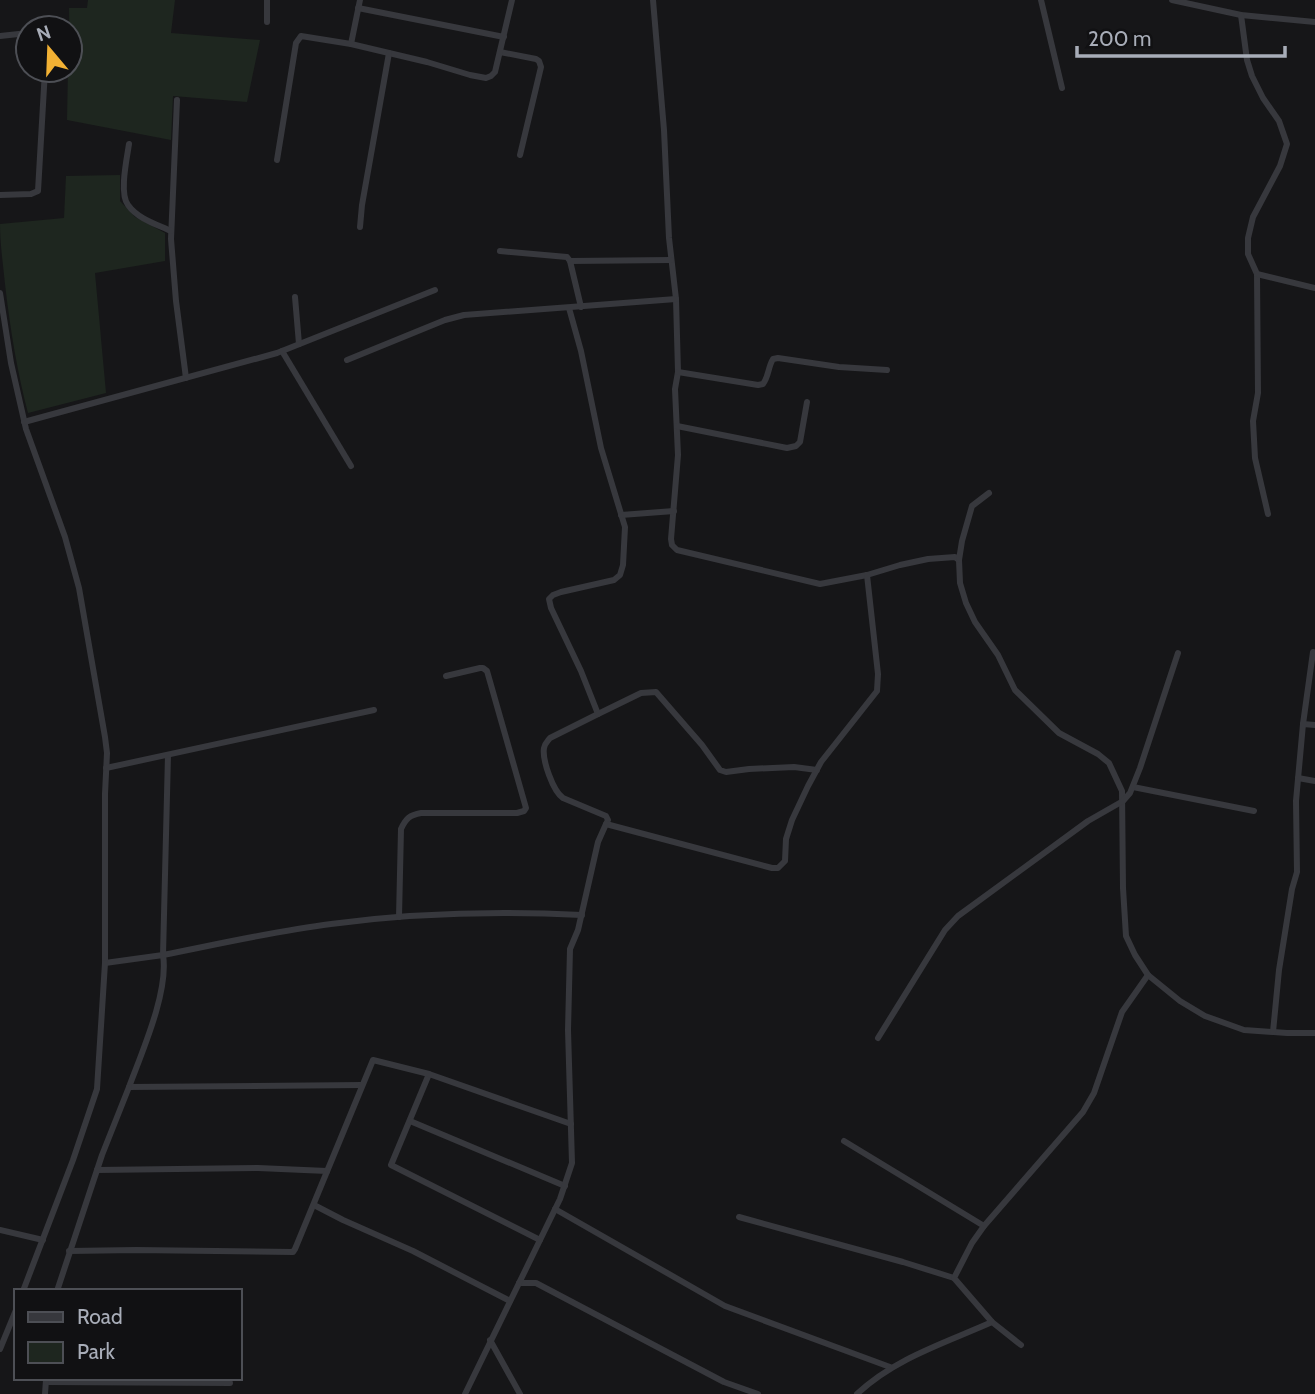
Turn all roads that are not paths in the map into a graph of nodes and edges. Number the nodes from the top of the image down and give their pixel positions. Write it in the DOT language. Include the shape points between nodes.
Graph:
graph roads {
  1 [pos="267,0"];
  2 [pos="360,0"];
  3 [pos="512,0"];
  4 [pos="653,0"];
  5 [pos="1041,0"];
  6 [pos="1172,0"];
  7 [pos="358,8"];
  8 [pos="1241,15"];
  9 [pos="267,22"];
  10 [pos="1315,22"];
  11 [pos="504,37"];
  12 [pos="351,44"];
  13 [pos="500,52"];
  14 [pos="389,53"];
  15 [pos="44,84"];
  16 [pos="1062,88"];
  17 [pos="177,100"];
  18 [pos="129,144"];
  19 [pos="520,155"];
  20 [pos="277,160"];
  21 [pos="0,195"];
  22 [pos="360,227"];
  23 [pos="171,231"];
  24 [pos="500,251"];
  25 [pos="671,260"];
  26 [pos="570,261"];
  27 [pos="1257,274"];
  28 [pos="1315,288"];
  29 [pos="435,290"];
  30 [pos="0,293"];
  31 [pos="295,297"];
  32 [pos="676,299"];
  33 [pos="582,307"];
  34 [pos="569,308"];
  35 [pos="299,344"];
  36 [pos="282,351"];
  37 [pos="348,360"];
  38 [pos="887,370"];
  39 [pos="678,372"];
  40 [pos="186,379"];
  41 [pos="807,402"];
  42 [pos="24,422"];
  43 [pos="677,426"];
  44 [pos="351,466"];
  45 [pos="989,493"];
  46 [pos="674,511"];
  47 [pos="621,514"];
  48 [pos="1268,514"];
  49 [pos="959,560"];
  50 [pos="867,575"];
  51 [pos="1313,652"];
  52 [pos="1178,653"];
  53 [pos="446,676"];
  54 [pos="374,710"];
  55 [pos="598,713"];
  56 [pos="1303,724"];
  57 [pos="1315,725"];
  58 [pos="168,755"];
  59 [pos="106,768"];
  60 [pos="817,770"];
  61 [pos="1298,778"];
  62 [pos="1315,781"];
  63 [pos="1133,787"];
  64 [pos="1123,801"];
  65 [pos="1254,811"];
  66 [pos="606,824"];
  67 [pos="582,915"];
  68 [pos="399,917"];
  69 [pos="163,955"];
  70 [pos="105,963"];
  71 [pos="1148,975"];
  72 [pos="1273,1032"];
  73 [pos="1315,1033"];
  74 [pos="878,1038"];
  75 [pos="429,1074"];
  76 [pos="362,1085"];
  77 [pos="129,1087"];
  78 [pos="410,1121"];
  79 [pos="571,1124"];
  80 [pos="844,1141"];
  81 [pos="97,1170"];
  82 [pos="327,1171"];
  83 [pos="565,1186"];
  84 [pos="314,1205"];
  85 [pos="555,1209"];
  86 [pos="739,1217"];
  87 [pos="984,1226"];
  88 [pos="0,1230"];
  89 [pos="43,1240"];
  90 [pos="540,1240"];
  91 [pos="69,1251"];
  92 [pos="954,1278"];
  93 [pos="519,1283"];
  94 [pos="24,1289"];
  95 [pos="58,1289"];
  96 [pos="510,1301"];
  97 [pos="14,1315"];
  98 [pos="992,1322"];
  99 [pos="490,1340"];
  100 [pos="1021,1345"];
  101 [pos="0,1349"];
  102 [pos="890,1367"];
  103 [pos="46,1380"];
  104 [pos="230,1383"];
  105 [pos="45,1394"];
  106 [pos="465,1394"];
  107 [pos="520,1394"];
  108 [pos="758,1394"];
  109 [pos="857,1394"];
  1 -- 9 [label="street"];
  2 -- 7 [label="street"];
  3 -- 11 [label="street"];
  4 -- 25 [label="street"];
  5 -- 16 [label="street"];
  6 -- 8 [label="street"];
  7 -- 11 [label="street"];
  7 -- 12 [label="street"];
  8 -- 10 [label="street"];
  8 -- 27 [label="street" via="1252,76 1287,144 1248,238 1248,254"];
  11 -- 13 [label="street"];
  12 -- 14 [label="street"];
  12 -- 20 [label="street" via="298,38"];
  13 -- 14 [label="street" via="495,72 486,78"];
  13 -- 19 [label="street" via="536,59 541,67"];
  14 -- 22 [label="street"];
  15 -- 21 [label="street" via="38,191"];
  17 -- 23 [label="street"];
  18 -- 23 [label="street" via="127,204"];
  23 -- 40 [label="street"];
  24 -- 26 [label="street" via="567,257"];
  25 -- 26 [label="street"];
  25 -- 32 [label="street"];
  26 -- 33 [label="street"];
  27 -- 28 [label="street"];
  27 -- 48 [label="street" via="1255,458"];
  29 -- 35 [label="street"];
  30 -- 42 [label="street"];
  31 -- 35 [label="street"];
  32 -- 33 [label="street"];
  32 -- 39 [label="street"];
  33 -- 34 [label="street"];
  34 -- 37 [label="street" via="464,315"];
  34 -- 47 [label="street"];
  35 -- 36 [label="street"];
  36 -- 40 [label="street"];
  36 -- 44 [label="street"];
  38 -- 39 [label="street" via="778,358 770,363 767,379 758,386"];
  39 -- 43 [label="street"];
  40 -- 42 [label="street"];
  41 -- 43 [label="street" via="800,442 787,448"];
  42 -- 59 [label="street" via="79,588 105,737"];
  43 -- 46 [label="street"];
  45 -- 49 [label="street" via="972,506"];
  46 -- 47 [label="street"];
  46 -- 50 [label="street" via="671,539 677,550 820,584"];
  47 -- 55 [label="street" via="625,527 620,575 550,599"];
  49 -- 50 [label="street" via="928,559"];
  49 -- 64 [label="street" via="966,603 1015,690 1059,733 1109,763"];
  50 -- 60 [label="street" via="877,691"];
  51 -- 56 [label="street"];
  52 -- 63 [label="street"];
  53 -- 68 [label="street" via="480,668 487,671 526,808 517,813 421,813 407,818 401,829"];
  54 -- 58 [label="street"];
  55 -- 60 [label="street" via="641,693 656,692 720,770"];
  55 -- 66 [label="street" via="550,738 544,752 556,793 606,816"];
  56 -- 57 [label="street"];
  56 -- 61 [label="street"];
  58 -- 59 [label="street"];
  58 -- 69 [label="street"];
  59 -- 70 [label="street"];
  60 -- 66 [label="street" via="792,820 785,861 778,868"];
  61 -- 62 [label="street"];
  61 -- 72 [label="street" via="1297,872"];
  63 -- 64 [label="street"];
  63 -- 65 [label="street"];
  64 -- 71 [label="street" via="1126,936"];
  64 -- 74 [label="street" via="1088,821 958,916"];
  66 -- 67 [label="street"];
  67 -- 68 [label="street"];
  67 -- 79 [label="street" via="569,960"];
  68 -- 69 [label="street" via="273,932"];
  69 -- 70 [label="street"];
  69 -- 77 [label="street" via="163,984"];
  70 -- 89 [label="street" via="97,1089"];
  71 -- 72 [label="street" via="1205,1016 1244,1030"];
  71 -- 87 [label="street" via="1122,1012 1083,1112"];
  72 -- 73 [label="street"];
  75 -- 76 [label="street" via="373,1060"];
  75 -- 78 [label="street"];
  75 -- 79 [label="street"];
  76 -- 77 [label="street"];
  76 -- 82 [label="street"];
  77 -- 81 [label="street"];
  78 -- 83 [label="street"];
  78 -- 90 [label="street" via="391,1165"];
  79 -- 83 [label="street" via="572,1163"];
  80 -- 87 [label="street"];
  81 -- 82 [label="street"];
  81 -- 91 [label="street"];
  82 -- 84 [label="street"];
  83 -- 85 [label="street"];
  84 -- 91 [label="street" via="295,1249 288,1253"];
  84 -- 96 [label="street"];
  85 -- 90 [label="street"];
  85 -- 102 [label="street" via="725,1306"];
  86 -- 92 [label="street"];
  87 -- 92 [label="street"];
  88 -- 89 [label="street"];
  89 -- 94 [label="street"];
  90 -- 93 [label="street"];
  91 -- 95 [label="street"];
  92 -- 98 [label="street"];
  93 -- 96 [label="street"];
  93 -- 108 [label="street" via="536,1283 724,1382"];
  96 -- 99 [label="street"];
  97 -- 101 [label="street"];
  98 -- 100 [label="street"];
  98 -- 102 [label="street"];
  99 -- 106 [label="street"];
  99 -- 107 [label="street"];
  102 -- 109 [label="street"];
  103 -- 104 [label="street"];
  103 -- 105 [label="street"];
}
